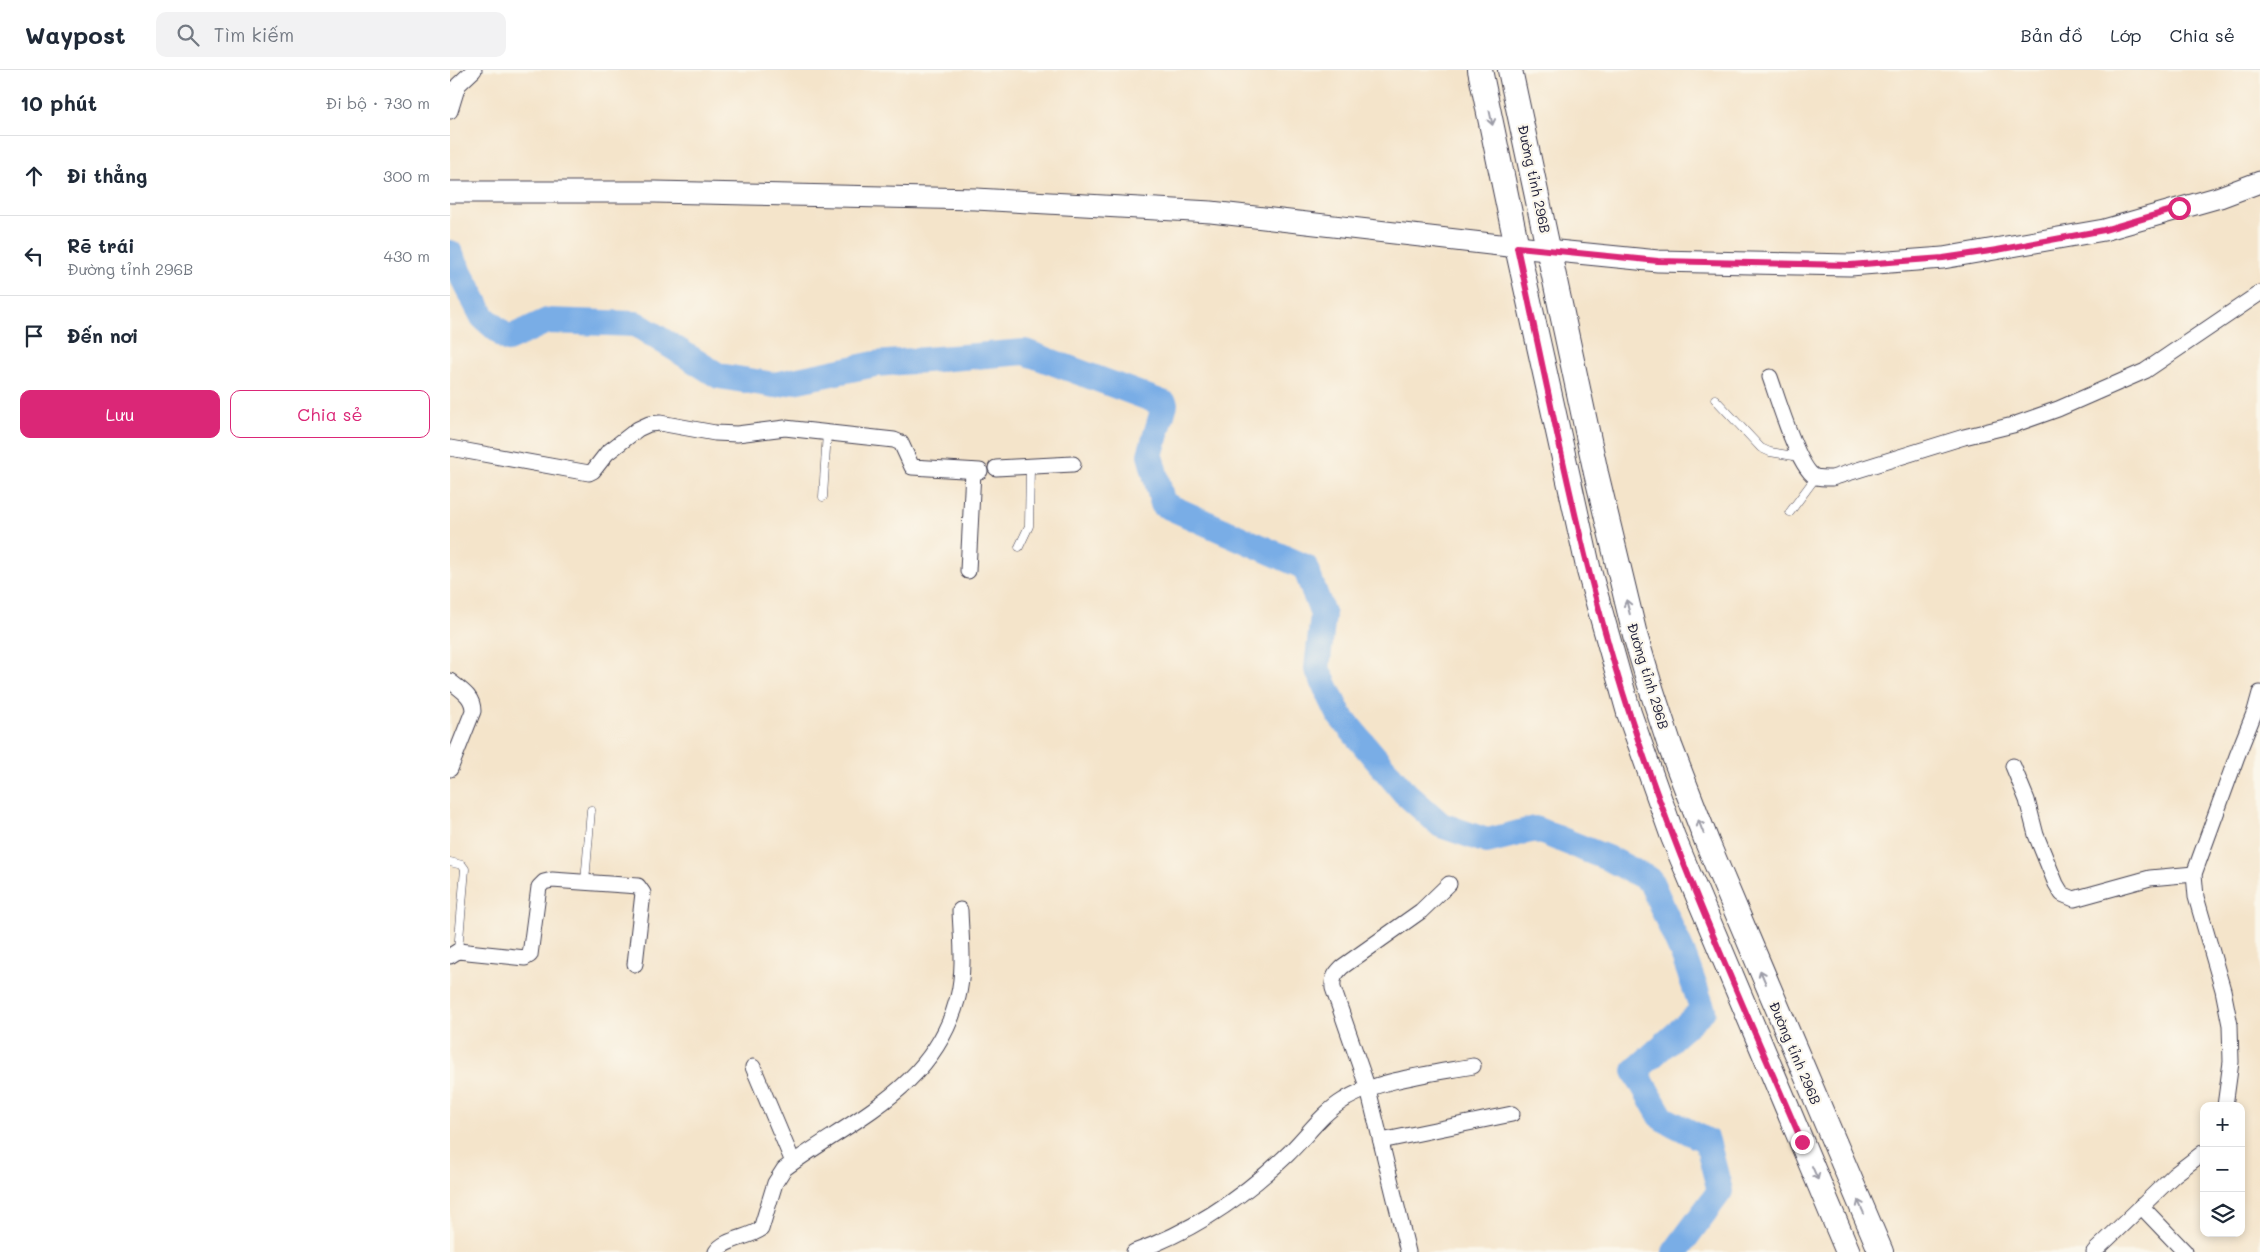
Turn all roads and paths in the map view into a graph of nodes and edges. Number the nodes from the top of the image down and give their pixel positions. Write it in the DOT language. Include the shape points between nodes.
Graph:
graph roads {
  1 [pos="474,70"];
  2 [pos="1480,70"];
  3 [pos="1510,70"];
  4 [pos="450,111"];
  5 [pos="2260,182"];
  6 [pos="450,192"];
  7 [pos="1517,247"];
  8 [pos="1550,250"];
  9 [pos="2260,292"];
  10 [pos="1770,376"];
  11 [pos="1715,399"];
  12 [pos="827,432"];
  13 [pos="450,448"];
  14 [pos="1800,458"];
  15 [pos="1073,464"];
  16 [pos="1030,466"];
  17 [pos="996,468"];
  18 [pos="1816,477"];
  19 [pos="823,498"];
  20 [pos="1790,512"];
  21 [pos="1019,547"];
  22 [pos="968,571"];
  23 [pos="450,681"];
  24 [pos="2260,693"];
  25 [pos="2013,766"];
  26 [pos="450,769"];
  27 [pos="590,810"];
  28 [pos="450,862"];
  29 [pos="2194,874"];
  30 [pos="585,882"];
  31 [pos="1449,884"];
  32 [pos="960,910"];
  33 [pos="454,953"];
  34 [pos="635,964"];
  35 [pos="1473,1066"];
  36 [pos="753,1067"];
  37 [pos="1368,1089"];
  38 [pos="2226,1102"];
  39 [pos="1512,1114"];
  40 [pos="1381,1141"];
  41 [pos="2200,1155"];
  42 [pos="793,1162"];
  43 [pos="2141,1206"];
  44 [pos="716,1252"];
  45 [pos="1134,1252"];
  46 [pos="1408,1252"];
  47 [pos="1848,1252"];
  48 [pos="1881,1252"];
  49 [pos="2094,1252"];
  50 [pos="2186,1252"];
  1 -- 4 [label="street" via="458,86"];
  2 -- 7 [label="main road, Đường tỉnh 296B, one-way"];
  3 -- 8 [label="main road, Đường tỉnh 296B"];
  5 -- 8 [label="street" via="2220,197 2104,230 1943,258 1850,265 1741,263 1658,261"];
  6 -- 7 [label="street" via="665,192 976,199 1211,212"];
  7 -- 8 [label="street"];
  7 -- 47 [label="main road, Đường tỉnh 296B, one-way" via="1589,571 1629,713 1673,837"];
  48 -- 8 [label="main road, Đường tỉnh 296B, one-way" via="1707,842 1652,691 1635,635 1596,473"];
  9 -- 18 [label="street" via="2145,370 2058,409 1832,478"];
  10 -- 14 [label="street"];
  11 -- 14 [label="lane" via="1761,448"];
  12 -- 13 [label="street" via="785,428 737,434 649,424 606,453 589,473"];
  12 -- 19 [label="lane"];
  12 -- 22 [label="street" via="894,440 901,443 909,463 918,468 976,471"];
  14 -- 18 [label="street"];
  15 -- 16 [label="street"];
  16 -- 17 [label="street"];
  16 -- 21 [label="lane" via="1029,526"];
  18 -- 20 [label="lane"];
  23 -- 26 [label="street" via="473,703 473,712"];
  24 -- 29 [label="street"];
  25 -- 29 [label="street" via="2027,800 2036,835 2062,894 2074,899 2150,878"];
  27 -- 30 [label="lane"];
  28 -- 33 [label="lane" via="462,865 464,869"];
  29 -- 38 [label="street" via="2196,897 2230,1025 2231,1062"];
  30 -- 33 [label="street" via="552,880 539,887 530,956"];
  30 -- 34 [label="street" via="632,884 643,893"];
  31 -- 37 [label="street" via="1421,911 1342,968 1333,980"];
  32 -- 42 [label="street" via="962,965 958,996 935,1052 889,1099"];
  35 -- 37 [label="street"];
  36 -- 42 [label="street"];
  37 -- 40 [label="street"];
  37 -- 45 [label="street" via="1334,1106 1304,1140 1231,1202 1176,1234"];
  39 -- 40 [label="street"];
  40 -- 46 [label="street"];
  41 -- 43 [label="street"];
  42 -- 44 [label="street" via="775,1183 761,1229 725,1244"];
  43 -- 49 [label="street"];
  43 -- 50 [label="street"];
}
